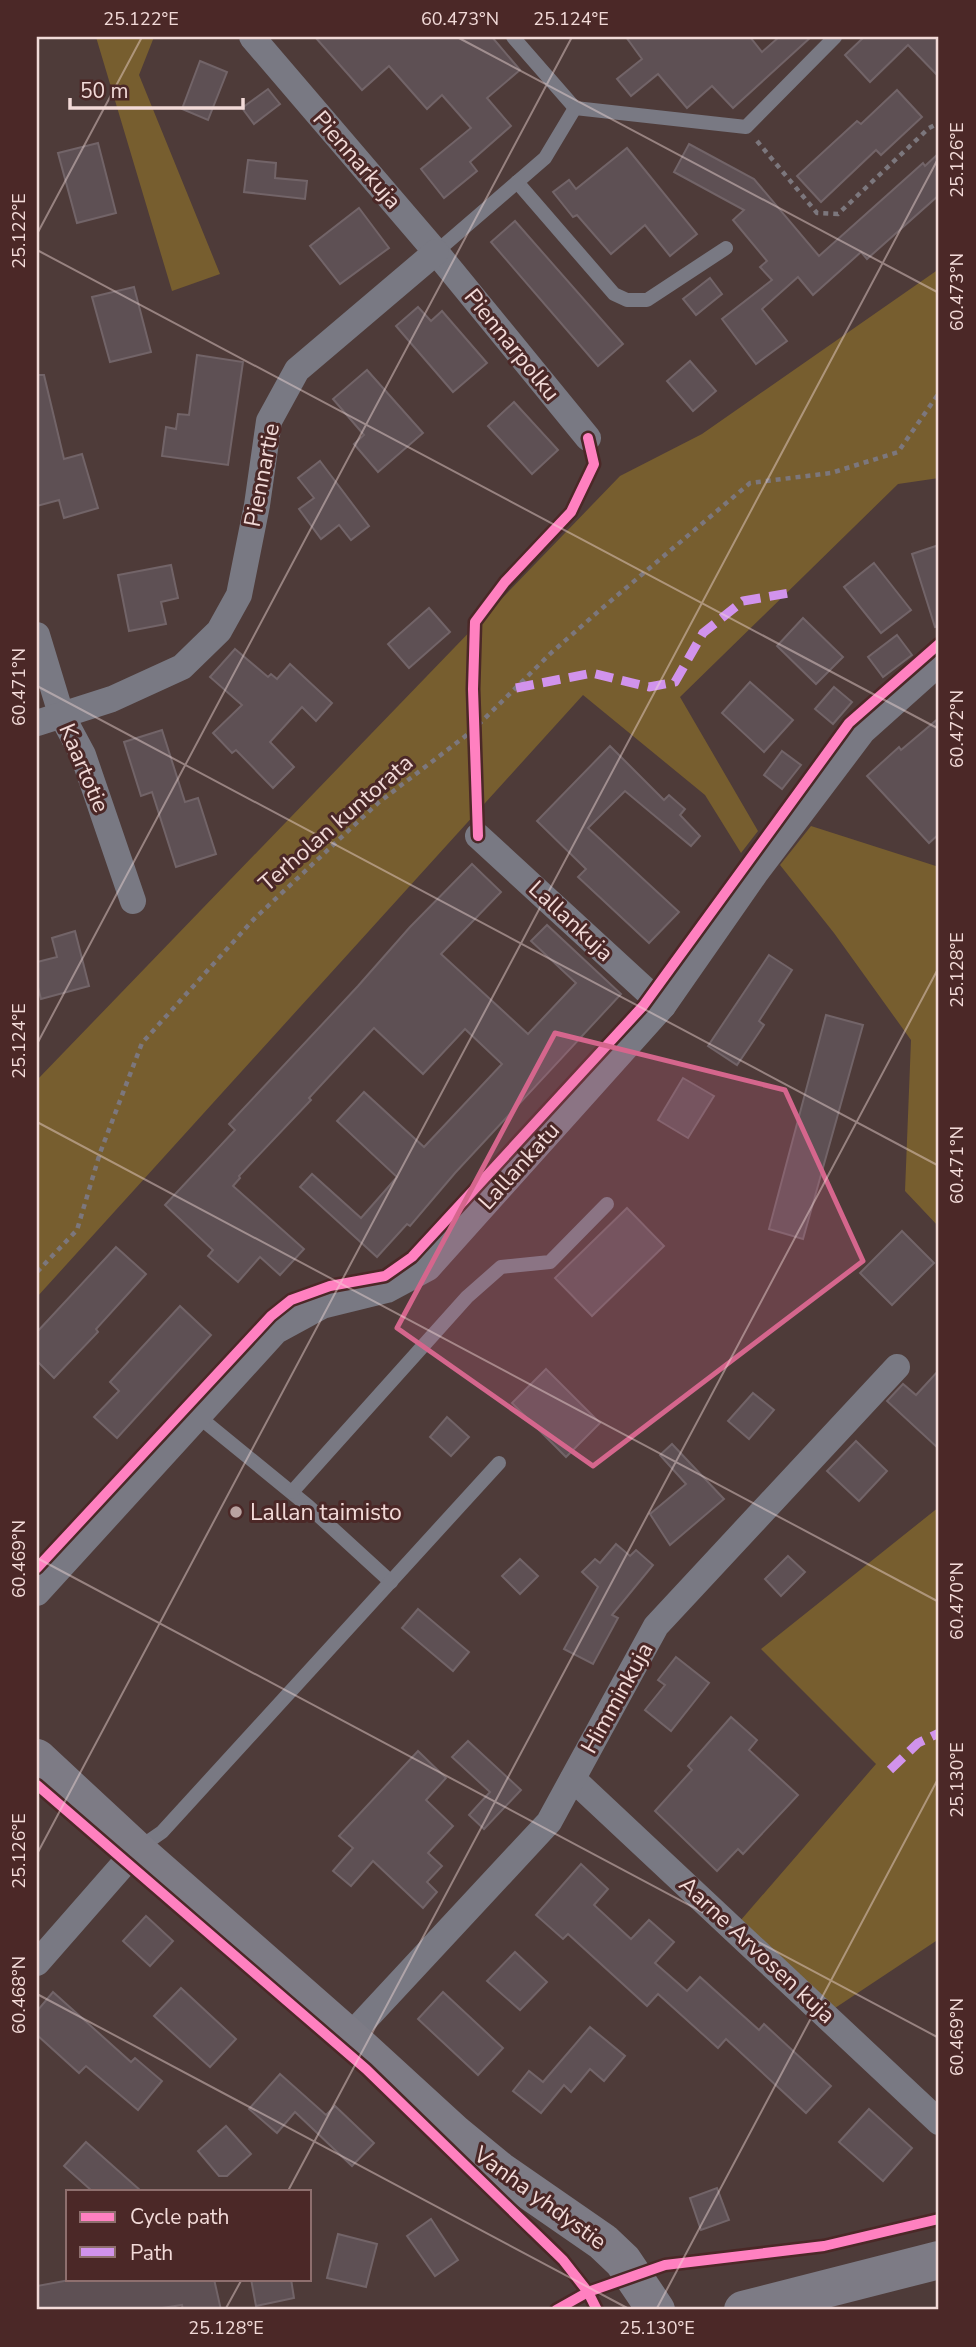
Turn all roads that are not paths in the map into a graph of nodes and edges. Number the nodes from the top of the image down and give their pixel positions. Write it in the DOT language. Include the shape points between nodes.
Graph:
graph roads {
  1 [pos="252,37"];
  2 [pos="513,37"];
  3 [pos="835,37"];
  4 [pos="575,107"];
  5 [pos="517,181"];
  6 [pos="726,248"];
  7 [pos="436,252"];
  8 [pos="589,438"];
  9 [pos="37,635"];
  10 [pos="939,663"];
  11 [pos="49,718"];
  12 [pos="478,836"];
  13 [pos="134,901"];
  14 [pos="663,1006"];
  15 [pos="607,1204"];
  16 [pos="897,1367"];
  17 [pos="199,1417"];
  18 [pos="499,1463"];
  19 [pos="292,1492"];
  20 [pos="391,1582"];
  21 [pos="37,1593"];
  22 [pos="37,1758"];
  23 [pos="573,1779"];
  24 [pos="136,1850"];
  25 [pos="37,1963"];
  26 [pos="349,2037"];
  27 [pos="939,2122"];
  28 [pos="939,2260"];
  29 [pos="656,2310"];
  30 [pos="743,2310"];
  1 -- 7 [label="street, Piennarkuja"];
  2 -- 4 [label="lane"];
  3 -- 4 [label="lane" via="746,127"];
  4 -- 5 [label="lane, Piennartie" via="545,158"];
  5 -- 6 [label="lane" via="614,294 627,300 647,300"];
  5 -- 7 [label="lane, Piennartie"];
  7 -- 8 [label="street, Piennarpolku"];
  7 -- 11 [label="street, Piennartie" via="297,370 270,421 239,595 219,631 182,667 112,699"];
  9 -- 11 [label="street, Kaartotie"];
  10 -- 14 [label="street, Lallankatu" via="863,732 755,874"];
  11 -- 13 [label="street, Kaartotie" via="83,755"];
  12 -- 14 [label="street, Lallankuja"];
  14 -- 17 [label="street, Lallankatu" via="428,1268 387,1290 322,1306 275,1331"];
  15 -- 19 [label="lane" via="550,1262 501,1267 467,1297"];
  16 -- 23 [label="street, Himminkuja" via="656,1626"];
  17 -- 19 [label="lane"];
  17 -- 21 [label="street, Lallankatu"];
  18 -- 20 [label="lane"];
  19 -- 20 [label="lane"];
  20 -- 24 [label="lane" via="162,1832"];
  22 -- 24 [label="street, Vanha yhdystie"];
  23 -- 26 [label="street, Himminkuja" via="549,1822"];
  23 -- 27 [label="street, Aarne Arvosen kuja"];
  24 -- 25 [label="street"];
  24 -- 26 [label="street, Vanha yhdystie"];
  26 -- 29 [label="street, Vanha yhdystie" via="481,2156 603,2242 623,2261"];
  28 -- 30 [label="street"];
}
